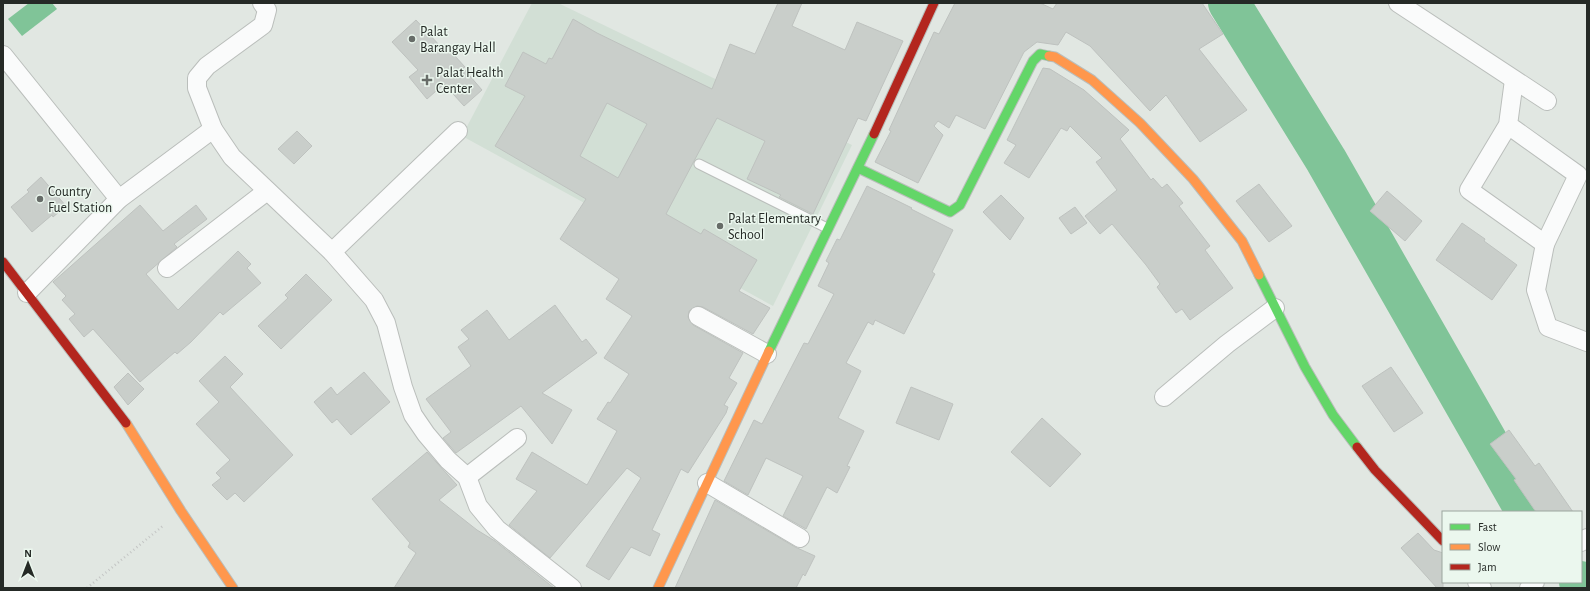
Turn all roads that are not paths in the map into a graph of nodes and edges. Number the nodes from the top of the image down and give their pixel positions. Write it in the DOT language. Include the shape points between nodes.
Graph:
graph roads {
  1 [pos="262,3"];
  2 [pos="934,3"];
  3 [pos="1398,3"];
  4 [pos="3,54"];
  5 [pos="1514,80"];
  6 [pos="1547,102"];
  7 [pos="1508,125"];
  8 [pos="213,130"];
  9 [pos="458,131"];
  10 [pos="699,164"];
  11 [pos="858,168"];
  12 [pos="267,190"];
  13 [pos="119,199"];
  14 [pos="828,228"];
  15 [pos="1545,244"];
  16 [pos="332,252"];
  17 [pos="3,262"];
  18 [pos="167,268"];
  19 [pos="27,293"];
  20 [pos="1275,308"];
  21 [pos="698,316"];
  22 [pos="1587,342"];
  23 [pos="767,354"];
  24 [pos="1164,397"];
  25 [pos="518,438"];
  26 [pos="467,477"];
  27 [pos="707,484"];
  28 [pos="800,538"];
  29 [pos="1442,540"];
  30 [pos="233,588"];
  31 [pos="572,588"];
  32 [pos="658,588"];
  1 -- 8 [label="street" via="267,10 263,25 207,66 197,78 197,88"];
  2 -- 11 [label="street"];
  3 -- 5 [label="street"];
  4 -- 13 [label="street"];
  5 -- 6 [label="street"];
  5 -- 7 [label="street"];
  7 -- 15 [label="street" via="1578,175"];
  7 -- 15 [label="street" via="1469,190"];
  8 -- 12 [label="street" via="232,157"];
  8 -- 13 [label="street"];
  9 -- 16 [label="street"];
  10 -- 14 [label="lane"];
  11 -- 14 [label="street"];
  11 -- 20 [label="street" via="950,212 960,205 1033,61 1040,54 1055,57 1092,80 1135,118 1193,179 1242,241"];
  12 -- 16 [label="street"];
  12 -- 18 [label="street"];
  13 -- 19 [label="street"];
  14 -- 23 [label="street"];
  15 -- 22 [label="street" via="1536,290 1548,327"];
  16 -- 26 [label="street" via="374,300 386,323 413,415 448,460"];
  17 -- 19 [label="street"];
  19 -- 30 [label="street" via="134,434 181,512"];
  20 -- 24 [label="street"];
  20 -- 29 [label="street" via="1333,415 1375,470"];
  21 -- 23 [label="street"];
  23 -- 27 [label="street"];
  25 -- 26 [label="street"];
  26 -- 31 [label="street" via="478,506 497,529"];
  27 -- 28 [label="street"];
  27 -- 32 [label="street"];
}
